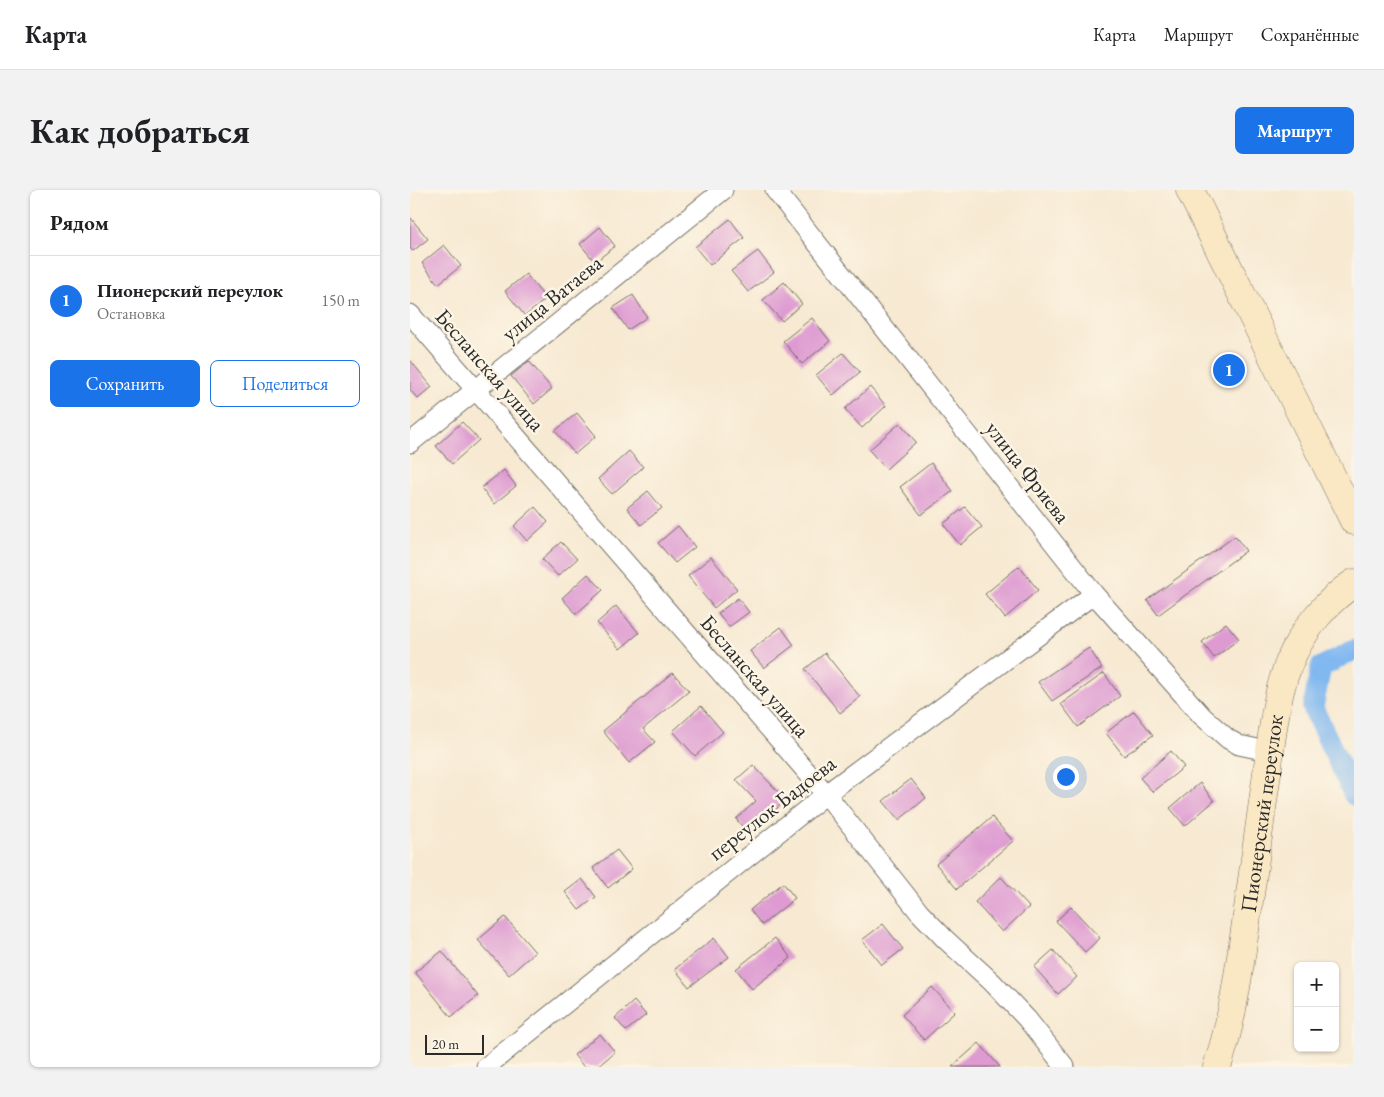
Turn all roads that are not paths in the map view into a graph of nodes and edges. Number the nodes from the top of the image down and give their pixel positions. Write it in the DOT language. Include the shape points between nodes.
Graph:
graph roads {
  1 [pos="723,190"];
  2 [pos="774,190"];
  3 [pos="1190,190"];
  4 [pos="410,314"];
  5 [pos="476,390"];
  6 [pos="410,442"];
  7 [pos="1354,521"];
  8 [pos="1354,584"];
  9 [pos="1094,594"];
  10 [pos="1270,748"];
  11 [pos="826,794"];
  12 [pos="486,1067"];
  13 [pos="1065,1067"];
  14 [pos="1217,1067"];
  1 -- 5 [label="street, улица Ватаева"];
  2 -- 9 [label="street, улица Фриева"];
  3 -- 7 [label="street"];
  4 -- 5 [label="street, Бесланская улица"];
  5 -- 6 [label="street, улица Ватаева"];
  5 -- 11 [label="street, Бесланская улица"];
  8 -- 10 [label="street, Пионерский переулок" via="1325,607 1292,655 1281,688"];
  9 -- 10 [label="street, улица Фриева" via="1202,716 1228,739 1239,745"];
  9 -- 11 [label="street, переулок Бадоева"];
  10 -- 14 [label="street, Пионерский переулок" via="1238,977"];
  11 -- 12 [label="street, переулок Бадоева"];
  11 -- 13 [label="street, Бесланская улица" via="919,912 992,982"];
}
